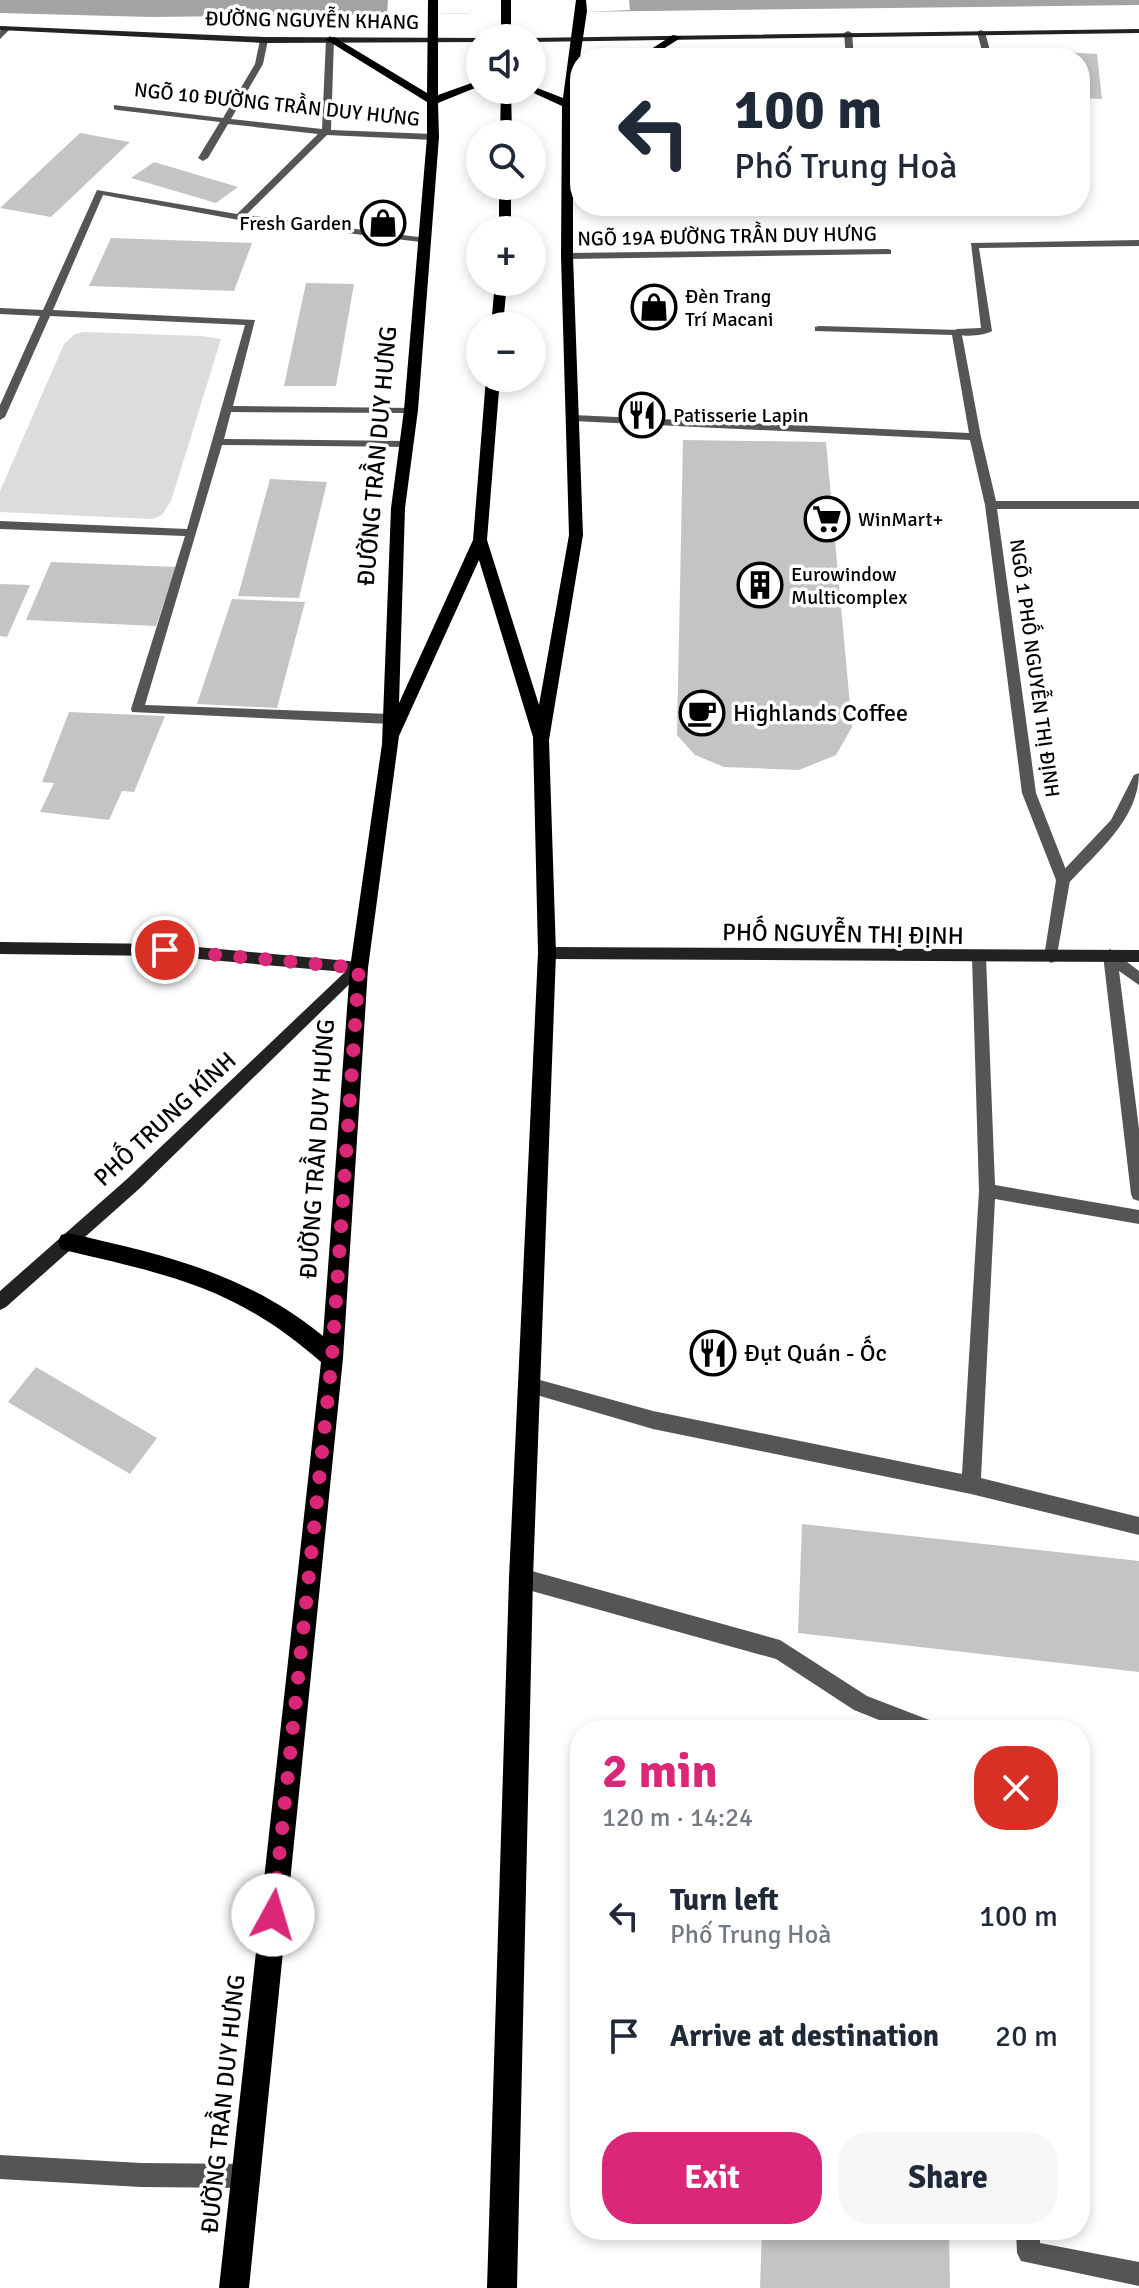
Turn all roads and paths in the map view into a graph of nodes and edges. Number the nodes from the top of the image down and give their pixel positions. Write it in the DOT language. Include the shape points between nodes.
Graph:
graph roads {
  1 [pos="433,0"];
  2 [pos="506,0"];
  3 [pos="581,6"];
  4 [pos="506,24"];
  5 [pos="3,28"];
  6 [pos="1139,31"];
  7 [pos="981,32"];
  8 [pos="848,33"];
  9 [pos="0,37"];
  10 [pos="677,37"];
  11 [pos="330,39"];
  12 [pos="466,39"];
  13 [pos="546,39"];
  14 [pos="577,39"];
  15 [pos="264,40"];
  16 [pos="431,40"];
  17 [pos="577,48"];
  18 [pos="659,48"];
  19 [pos="849,48"];
  20 [pos="985,48"];
  21 [pos="466,87"];
  22 [pos="546,95"];
  23 [pos="433,101"];
  24 [pos="570,104"];
  25 [pos="117,107"];
  26 [pos="226,119"];
  27 [pos="326,131"];
  28 [pos="433,137"];
  29 [pos="203,158"];
  30 [pos="570,192"];
  31 [pos="239,217"];
  32 [pos="426,241"];
  33 [pos="1139,243"];
  34 [pos="888,252"];
  35 [pos="567,256"];
  36 [pos="0,311"];
  37 [pos="46,313"];
  38 [pos="819,329"];
  39 [pos="957,332"];
  40 [pos="492,392"];
  41 [pos="227,409"];
  42 [pos="411,410"];
  43 [pos="0,417"];
  44 [pos="573,418"];
  45 [pos="975,437"];
  46 [pos="218,442"];
  47 [pos="406,444"];
  48 [pos="991,505"];
  49 [pos="1139,505"];
  50 [pos="0,525"];
  51 [pos="192,533"];
  52 [pos="480,540"];
  53 [pos="391,719"];
  54 [pos="541,740"];
  55 [pos="390,744"];
  56 [pos="1139,778"];
  57 [pos="1063,880"];
  58 [pos="0,948"];
  59 [pos="547,953"];
  60 [pos="1110,955"];
  61 [pos="1139,956"];
  62 [pos="979,957"];
  63 [pos="1051,957"];
  64 [pos="359,968"];
  65 [pos="1139,979"];
  66 [pos="987,1191"];
  67 [pos="1139,1194"];
  68 [pos="1139,1217"];
  69 [pos="68,1242"];
  70 [pos="0,1302"];
  71 [pos="332,1358"];
  72 [pos="529,1385"];
  73 [pos="971,1485"];
  74 [pos="1139,1526"];
  75 [pos="521,1578"];
  76 [pos="904,1720"];
  77 [pos="0,2167"];
  78 [pos="247,2176"];
  79 [pos="1028,2240"];
  80 [pos="1139,2274"];
  81 [pos="234,2288"];
  82 [pos="502,2288"];
  1 -- 16 [label="main road, ĐƯỜNG TRẦN DUY HƯNG"];
  2 -- 4 [label="main road"];
  3 -- 14 [label="main road"];
  5 -- 9 [label="street"];
  5 -- 15 [label="main road, ĐƯỜNG NGUYỄN KHANG"];
  6 -- 7 [label="main road"];
  7 -- 8 [label="main road"];
  7 -- 20 [label="street"];
  8 -- 10 [label="main road"];
  8 -- 19 [label="street"];
  10 -- 14 [label="main road"];
  10 -- 18 [label="main road"];
  11 -- 15 [label="main road, ĐƯỜNG NGUYỄN KHANG"];
  11 -- 16 [label="main road, ĐƯỜNG NGUYỄN KHANG"];
  11 -- 23 [label="main road"];
  11 -- 27 [label="street"];
  12 -- 16 [label="main road, ĐƯỜNG NGUYỄN KHANG"];
  13 -- 14 [label="main road"];
  14 -- 17 [label="main road"];
  15 -- 26 [label="street" via="259,64"];
  16 -- 23 [label="main road, ĐƯỜNG TRẦN DUY HƯNG"];
  21 -- 23 [label="main road"];
  22 -- 24 [label="main road"];
  23 -- 28 [label="main road, ĐƯỜNG TRẦN DUY HƯNG"];
  25 -- 26 [label="street, NGÕ 10 ĐƯỜNG TRẦN DUY HƯNG"];
  26 -- 27 [label="street, NGÕ 10 ĐƯỜNG TRẦN DUY HƯNG"];
  26 -- 29 [label="street"];
  27 -- 28 [label="street, NGÕ 10 ĐƯỜNG TRẦN DUY HƯNG"];
  27 -- 31 [label="street"];
  28 -- 32 [label="main road, ĐƯỜNG TRẦN DUY HƯNG"];
  30 -- 35 [label="main road"];
  31 -- 32 [label="street"];
  31 -- 37 [label="street" via="100,192"];
  32 -- 42 [label="main road, ĐƯỜNG TRẦN DUY HƯNG"];
  33 -- 39 [label="street" via="974,245 987,331"];
  34 -- 35 [label="street, NGÕ 19A ĐƯỜNG TRẦN DUY HƯNG"];
  35 -- 44 [label="main road"];
  36 -- 37 [label="street"];
  37 -- 41 [label="street" via="251,322"];
  37 -- 43 [label="street"];
  38 -- 39 [label="street"];
  39 -- 45 [label="street, NGÕ 1 PHỐ NGUYỄN THỊ ĐỊNH"];
  40 -- 52 [label="main road"];
  41 -- 42 [label="street"];
  41 -- 46 [label="street"];
  42 -- 47 [label="main road, ĐƯỜNG TRẦN DUY HƯNG"];
  44 -- 45 [label="street"];
  44 -- 54 [label="main road" via="576,535"];
  45 -- 48 [label="street, NGÕ 1 PHỐ NGUYỄN THỊ ĐỊNH"];
  46 -- 47 [label="street"];
  46 -- 51 [label="street"];
  47 -- 53 [label="main road, ĐƯỜNG TRẦN DUY HƯNG" via="398,508"];
  48 -- 49 [label="street"];
  48 -- 57 [label="street, NGÕ 1 PHỐ NGUYỄN THỊ ĐỊNH" via="1029,793"];
  50 -- 51 [label="street"];
  51 -- 53 [label="street" via="137,709"];
  52 -- 54 [label="main road"];
  52 -- 55 [label="main road"];
  53 -- 55 [label="main road, ĐƯỜNG TRẦN DUY HƯNG"];
  54 -- 59 [label="main road"];
  55 -- 64 [label="main road, ĐƯỜNG TRẦN DUY HƯNG"];
  56 -- 57 [label="street" via="1116,823"];
  57 -- 63 [label="street"];
  58 -- 64 [label="main road" via="165,950"];
  59 -- 62 [label="main road, PHỐ NGUYỄN THỊ ĐỊNH"];
  59 -- 72 [label="main road"];
  60 -- 61 [label="main road, PHỐ NGUYỄN THỊ ĐỊNH"];
  60 -- 63 [label="main road, PHỐ NGUYỄN THỊ ĐỊNH"];
  60 -- 65 [label="street"];
  60 -- 67 [label="street"];
  62 -- 63 [label="main road, PHỐ NGUYỄN THỊ ĐỊNH"];
  62 -- 66 [label="street"];
  64 -- 69 [label="main road, PHỐ TRUNG KÍNH"];
  64 -- 71 [label="main road, ĐƯỜNG TRẦN DUY HƯNG"];
  66 -- 68 [label="street"];
  66 -- 73 [label="street"];
  69 -- 70 [label="main road, PHỐ TRUNG KÍNH"];
  69 -- 71 [label="main road" via="201,1276 250,1297"];
  71 -- 78 [label="main road, ĐƯỜNG TRẦN DUY HƯNG"];
  72 -- 73 [label="street" via="653,1420"];
  72 -- 75 [label="main road"];
  73 -- 74 [label="street"];
  75 -- 76 [label="street" via="780,1650 861,1703"];
  75 -- 82 [label="main road"];
  77 -- 78 [label="street"];
  78 -- 81 [label="main road, ĐƯỜNG TRẦN DUY HƯNG"];
  79 -- 80 [label="street" via="1029,2253"];
}
